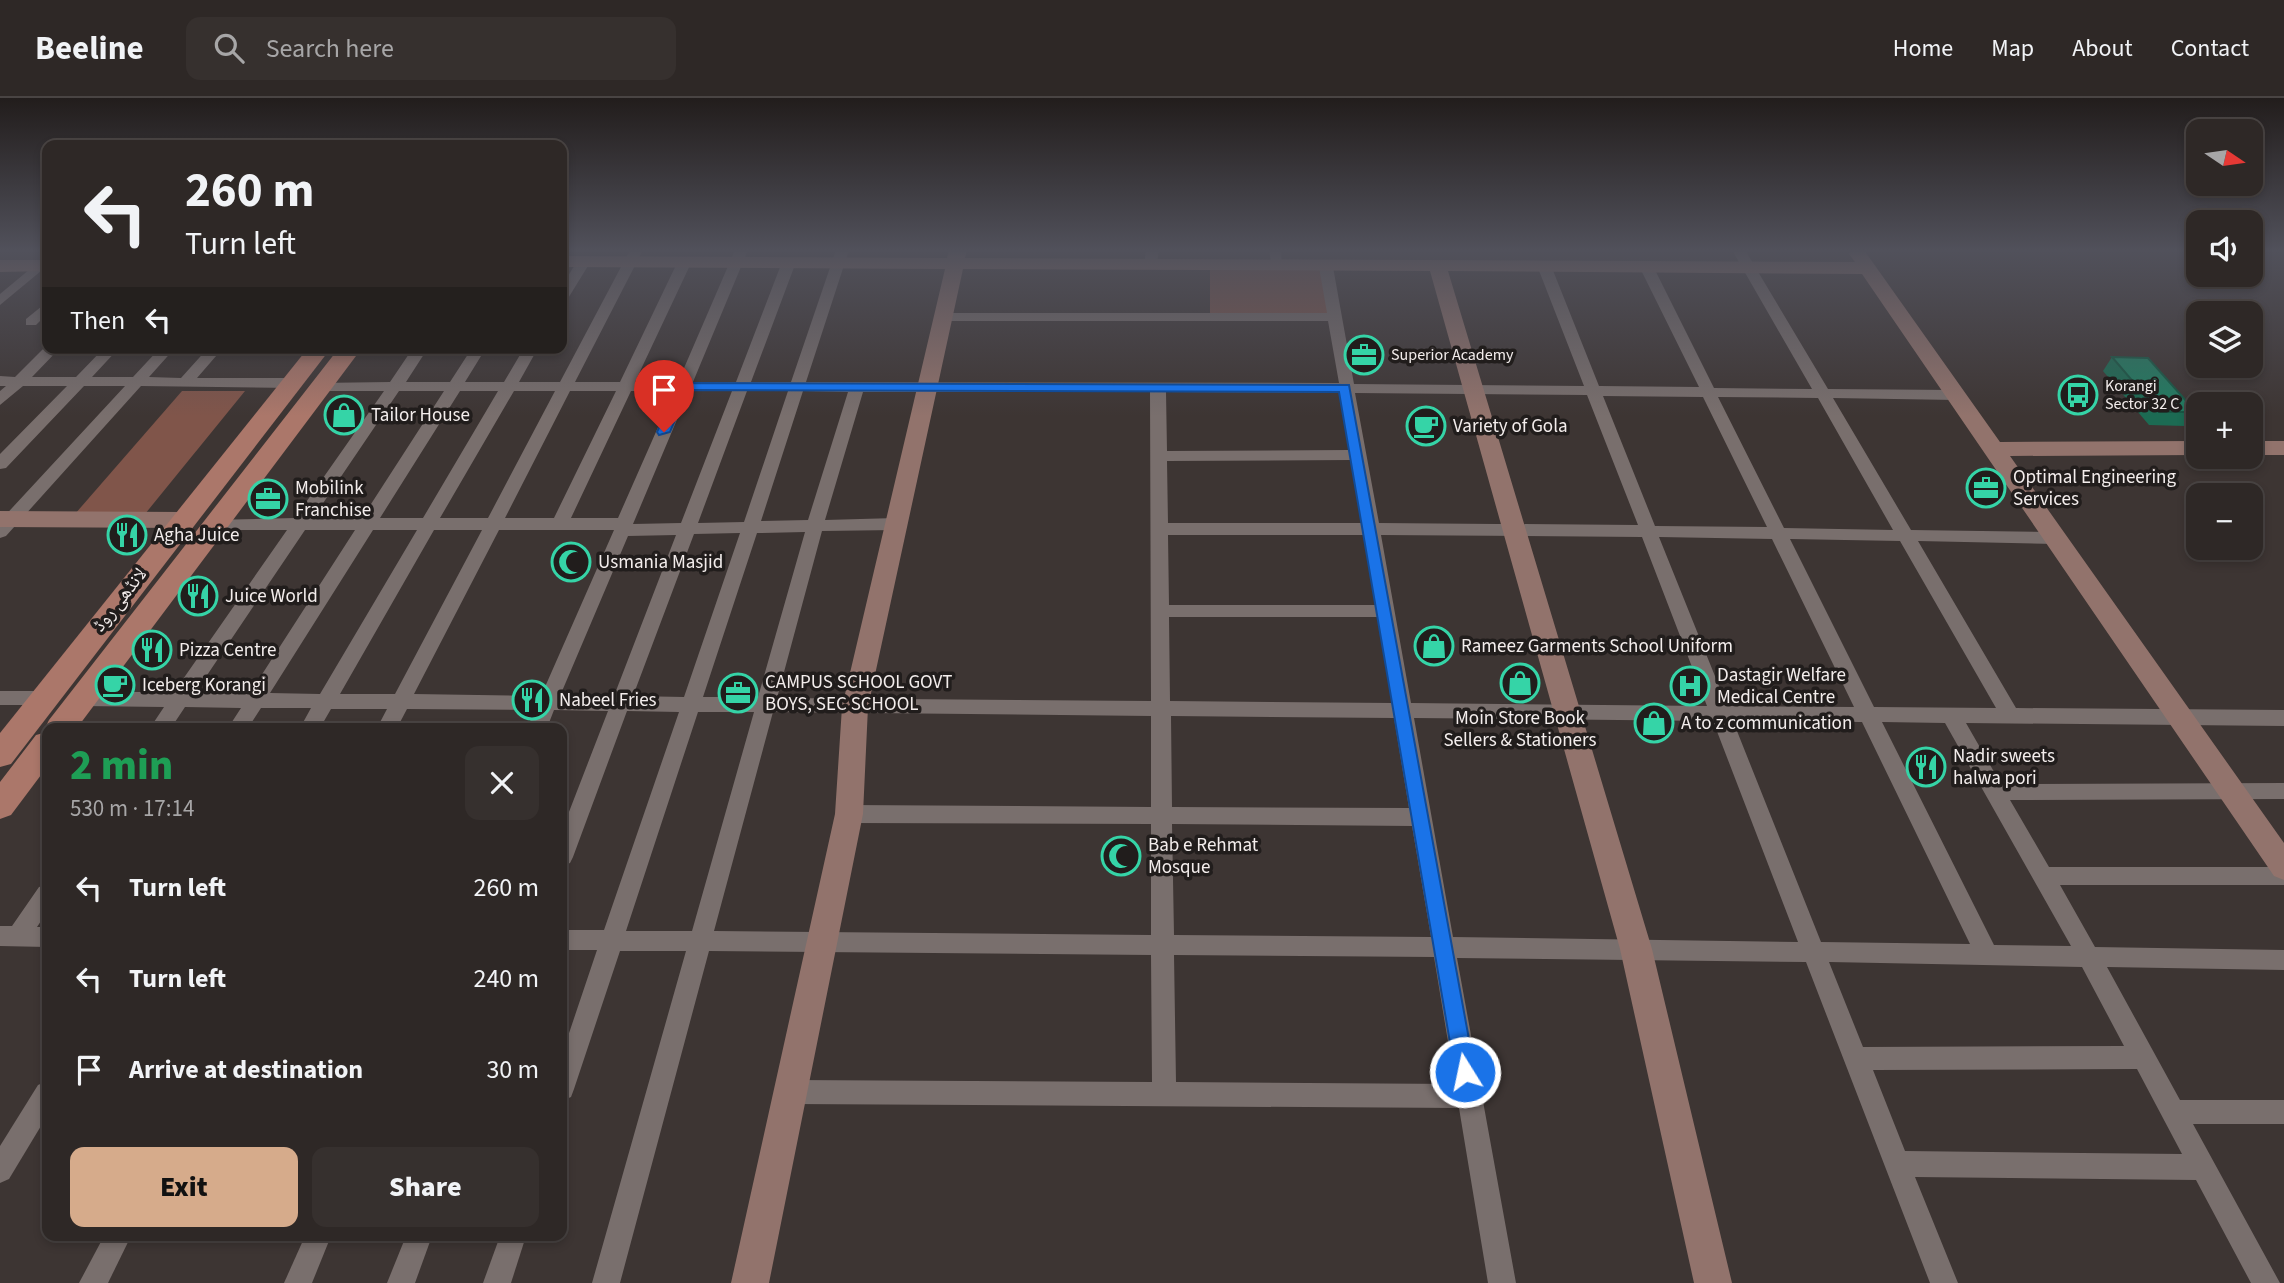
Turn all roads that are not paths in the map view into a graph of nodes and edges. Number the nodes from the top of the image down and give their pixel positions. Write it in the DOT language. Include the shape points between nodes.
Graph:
graph roads {
  1 [pos="607,305"];
  2 [pos="664,305"];
  3 [pos="719,305"];
  4 [pos="772,305"];
  5 [pos="824,305"];
  6 [pos="945,305"];
  7 [pos="1331,305"];
  8 [pos="1449,305"];
  9 [pos="1560,305"];
  10 [pos="1665,305"];
  11 [pos="1772,305"];
  12 [pos="1893,305"];
  13 [pos="42,311"];
  14 [pos="942,317"];
  15 [pos="1332,317"];
  16 [pos="31,322"];
  17 [pos="47,354"];
  18 [pos="106,354"];
  19 [pos="163,354"];
  20 [pos="211,354"];
  21 [pos="315,354"];
  22 [pos="346,354"];
  23 [pos="417,354"];
  24 [pos="476,354"];
  25 [pos="527,354"];
  26 [pos="0,381"];
  27 [pos="20,381"];
  28 [pos="80,381"];
  29 [pos="138,381"];
  30 [pos="186,381"];
  31 [pos="293,383"];
  32 [pos="322,386"];
  33 [pos="394,386"];
  34 [pos="456,386"];
  35 [pos="508,386"];
  36 [pos="565,386"];
  37 [pos="625,386"];
  38 [pos="684,386"];
  39 [pos="741,386"];
  40 [pos="797,386"];
  41 [pos="857,387"];
  42 [pos="927,388"];
  43 [pos="1158,388"];
  44 [pos="1345,388"];
  45 [pos="1475,390"];
  46 [pos="1594,391"];
  47 [pos="1708,393"];
  48 [pos="1824,395"];
  49 [pos="1956,395"];
  50 [pos="0,400"];
  51 [pos="2263,448"];
  52 [pos="2284,448"];
  53 [pos="1994,449"];
  54 [pos="2186,449"];
  55 [pos="1159,456"];
  56 [pos="1357,456"];
  57 [pos="0,464"];
  58 [pos="183,520"];
  59 [pos="4,523"];
  60 [pos="216,524"];
  61 [pos="300,524"];
  62 [pos="367,524"];
  63 [pos="427,524"];
  64 [pos="493,524"];
  65 [pos="560,524"];
  66 [pos="896,524"];
  67 [pos="815,526"];
  68 [pos="623,527"];
  69 [pos="750,527"];
  70 [pos="687,528"];
  71 [pos="1159,529"];
  72 [pos="1370,529"];
  73 [pos="1515,529"];
  74 [pos="1650,531"];
  75 [pos="1778,533"];
  76 [pos="1905,535"];
  77 [pos="2055,538"];
  78 [pos="1160,611"];
  79 [pos="1384,611"];
  80 [pos="0,698"];
  81 [pos="44,698"];
  82 [pos="82,699"];
  83 [pos="179,700"];
  84 [pos="255,701"];
  85 [pos="325,702"];
  86 [pos="401,702"];
  87 [pos="547,704"];
  88 [pos="620,705"];
  89 [pos="690,705"];
  90 [pos="766,706"];
  91 [pos="855,707"];
  92 [pos="1161,708"];
  93 [pos="1401,709"];
  94 [pos="1568,710"];
  95 [pos="1720,712"];
  96 [pos="1867,714"];
  97 [pos="1951,715"];
  98 [pos="2010,715"];
  99 [pos="2179,717"];
  100 [pos="2284,718"];
  101 [pos="64,723"];
  102 [pos="163,723"];
  103 [pos="240,723"];
  104 [pos="313,723"];
  105 [pos="390,723"];
  106 [pos="539,723"];
  107 [pos="42,751"];
  108 [pos="0,755"];
  109 [pos="2231,791"];
  110 [pos="2284,791"];
  111 [pos="1996,792"];
  112 [pos="0,806"];
  113 [pos="849,814"];
  114 [pos="1163,816"];
  115 [pos="1420,817"];
  116 [pos="567,844"];
  117 [pos="2284,867"];
  118 [pos="2043,876"];
  119 [pos="2284,876"];
  120 [pos="42,900"];
  121 [pos="9,936"];
  122 [pos="42,937"];
  123 [pos="567,940"];
  124 [pos="611,940"];
  125 [pos="702,941"];
  126 [pos="822,943"];
  127 [pos="1163,945"];
  128 [pos="1443,946"];
  129 [pos="1636,948"];
  130 [pos="1813,952"];
  131 [pos="1987,955"];
  132 [pos="2089,957"];
  133 [pos="2284,960"];
  134 [pos="2144,1058"];
  135 [pos="1855,1059"];
  136 [pos="567,1074"];
  137 [pos="790,1092"];
  138 [pos="1164,1095"];
  139 [pos="1470,1096"];
  140 [pos="42,1101"];
  141 [pos="2174,1112"];
  142 [pos="2284,1112"];
  143 [pos="1897,1164"];
  144 [pos="2203,1167"];
  145 [pos="0,1170"];
  146 [pos="115,1241"];
  147 [pos="316,1241"];
  148 [pos="417,1241"];
  149 [pos="511,1241"];
  150 [pos="93,1283"];
  151 [pos="298,1283"];
  152 [pos="401,1283"];
  153 [pos="497,1283"];
  154 [pos="606,1283"];
  155 [pos="750,1283"];
  156 [pos="1503,1283"];
  157 [pos="1713,1283"];
  158 [pos="1944,1283"];
  159 [pos="2266,1283"];
  1 -- 36 [label="street"];
  2 -- 37 [label="street"];
  3 -- 38 [label="street"];
  4 -- 39 [label="street"];
  5 -- 40 [label="street"];
  6 -- 14 [label="street"];
  7 -- 15 [label="street"];
  8 -- 45 [label="street"];
  9 -- 46 [label="street"];
  10 -- 47 [label="street"];
  11 -- 48 [label="street"];
  12 -- 49 [label="street"];
  13 -- 16 [label="street"];
  14 -- 15 [label="street"];
  14 -- 42 [label="street"];
  15 -- 44 [label="street"];
  17 -- 27 [label="street"];
  18 -- 28 [label="street"];
  19 -- 29 [label="street"];
  20 -- 30 [label="street"];
  21 -- 31 [label="main road, لانڈھی روڈ"];
  22 -- 32 [label="main road, لانڈھی روڈ"];
  23 -- 33 [label="street"];
  24 -- 34 [label="street"];
  25 -- 35 [label="street"];
  26 -- 27 [label="street"];
  27 -- 28 [label="street"];
  27 -- 50 [label="street"];
  28 -- 29 [label="street"];
  28 -- 57 [label="street"];
  29 -- 30 [label="street"];
  29 -- 59 [label="street"];
  30 -- 31 [label="street"];
  31 -- 58 [label="main road, لانڈھی روڈ"];
  32 -- 33 [label="street"];
  32 -- 60 [label="main road, لانڈھی روڈ"];
  33 -- 34 [label="street"];
  33 -- 61 [label="street"];
  34 -- 35 [label="street"];
  34 -- 62 [label="street"];
  35 -- 36 [label="street"];
  35 -- 63 [label="street"];
  36 -- 37 [label="street"];
  36 -- 64 [label="street"];
  37 -- 38 [label="street"];
  37 -- 65 [label="street"];
  38 -- 39 [label="street"];
  38 -- 68 [label="street"];
  39 -- 40 [label="street"];
  39 -- 70 [label="street"];
  40 -- 41 [label="street"];
  40 -- 69 [label="street"];
  41 -- 42 [label="street"];
  41 -- 67 [label="street"];
  42 -- 43 [label="street"];
  42 -- 66 [label="street"];
  43 -- 44 [label="street"];
  43 -- 55 [label="street"];
  44 -- 45 [label="street"];
  44 -- 56 [label="street"];
  45 -- 46 [label="street"];
  45 -- 73 [label="street"];
  46 -- 47 [label="street"];
  46 -- 74 [label="street"];
  47 -- 48 [label="street"];
  47 -- 75 [label="street"];
  48 -- 49 [label="street"];
  48 -- 76 [label="street"];
  49 -- 53 [label="street"];
  51 -- 52 [label="street"];
  53 -- 54 [label="street"];
  53 -- 77 [label="street"];
  55 -- 56 [label="street"];
  55 -- 71 [label="street"];
  56 -- 72 [label="street"];
  58 -- 59 [label="street"];
  58 -- 81 [label="main road, لانڈھی روڈ"];
  60 -- 61 [label="street"];
  60 -- 82 [label="main road, لانڈھی روڈ"];
  61 -- 62 [label="street"];
  61 -- 83 [label="street"];
  62 -- 63 [label="street"];
  62 -- 84 [label="street"];
  63 -- 64 [label="street"];
  63 -- 85 [label="street"];
  64 -- 65 [label="street"];
  64 -- 86 [label="street"];
  65 -- 68 [label="street"];
  66 -- 67 [label="street"];
  66 -- 91 [label="street"];
  67 -- 69 [label="street"];
  67 -- 90 [label="street"];
  68 -- 70 [label="street"];
  68 -- 87 [label="street"];
  69 -- 70 [label="street"];
  69 -- 89 [label="street"];
  70 -- 88 [label="street"];
  71 -- 72 [label="street"];
  71 -- 78 [label="street"];
  72 -- 73 [label="street"];
  72 -- 79 [label="street"];
  73 -- 74 [label="street"];
  73 -- 94 [label="street"];
  74 -- 75 [label="street"];
  74 -- 95 [label="street"];
  75 -- 76 [label="street"];
  75 -- 96 [label="street"];
  76 -- 77 [label="street"];
  76 -- 98 [label="street"];
  77 -- 99 [label="street"];
  78 -- 79 [label="street"];
  78 -- 92 [label="street"];
  79 -- 93 [label="street"];
  80 -- 81 [label="street"];
  81 -- 108 [label="main road, لانڈھی روڈ"];
  82 -- 83 [label="street"];
  82 -- 101 [label="main road, لانڈھی روڈ"];
  83 -- 84 [label="street"];
  83 -- 102 [label="street"];
  84 -- 85 [label="street"];
  84 -- 103 [label="street"];
  85 -- 86 [label="street"];
  85 -- 104 [label="street"];
  86 -- 87 [label="street"];
  86 -- 105 [label="street"];
  87 -- 88 [label="street"];
  87 -- 106 [label="street"];
  88 -- 89 [label="street"];
  88 -- 116 [label="street"];
  89 -- 90 [label="street"];
  89 -- 124 [label="street"];
  90 -- 91 [label="street"];
  90 -- 125 [label="street"];
  91 -- 92 [label="street"];
  91 -- 113 [label="street"];
  92 -- 93 [label="street"];
  92 -- 114 [label="street"];
  93 -- 94 [label="street"];
  93 -- 115 [label="street"];
  94 -- 95 [label="street"];
  94 -- 129 [label="street"];
  95 -- 96 [label="street"];
  95 -- 130 [label="street"];
  96 -- 97 [label="street"];
  96 -- 131 [label="street"];
  97 -- 98 [label="street"];
  97 -- 111 [label="street"];
  98 -- 99 [label="street"];
  99 -- 100 [label="street"];
  99 -- 109 [label="street"];
  107 -- 112 [label="main road"];
  109 -- 110 [label="street"];
  109 -- 111 [label="street"];
  109 -- 117 [label="street"];
  111 -- 118 [label="street"];
  113 -- 114 [label="street"];
  113 -- 126 [label="street"];
  114 -- 115 [label="street"];
  114 -- 127 [label="street"];
  115 -- 128 [label="street"];
  118 -- 119 [label="street"];
  118 -- 132 [label="street"];
  120 -- 121 [label="street"];
  121 -- 122 [label="street"];
  123 -- 124 [label="street"];
  124 -- 125 [label="street"];
  124 -- 136 [label="street"];
  125 -- 126 [label="street"];
  125 -- 154 [label="street"];
  126 -- 127 [label="street"];
  126 -- 137 [label="street"];
  127 -- 128 [label="street"];
  127 -- 138 [label="street"];
  128 -- 129 [label="street"];
  128 -- 139 [label="street"];
  129 -- 130 [label="street"];
  129 -- 157 [label="street"];
  130 -- 131 [label="street"];
  130 -- 135 [label="street"];
  131 -- 132 [label="street"];
  132 -- 133 [label="street"];
  132 -- 134 [label="street"];
  134 -- 135 [label="street"];
  134 -- 141 [label="street"];
  135 -- 143 [label="street"];
  137 -- 138 [label="street"];
  137 -- 155 [label="street"];
  138 -- 139 [label="street"];
  139 -- 156 [label="street"];
  140 -- 145 [label="street"];
  141 -- 142 [label="street"];
  141 -- 144 [label="street"];
  143 -- 144 [label="street"];
  143 -- 158 [label="street"];
  144 -- 159 [label="street"];
  146 -- 150 [label="street"];
  147 -- 151 [label="street"];
  148 -- 152 [label="street"];
  149 -- 153 [label="street"];
}
